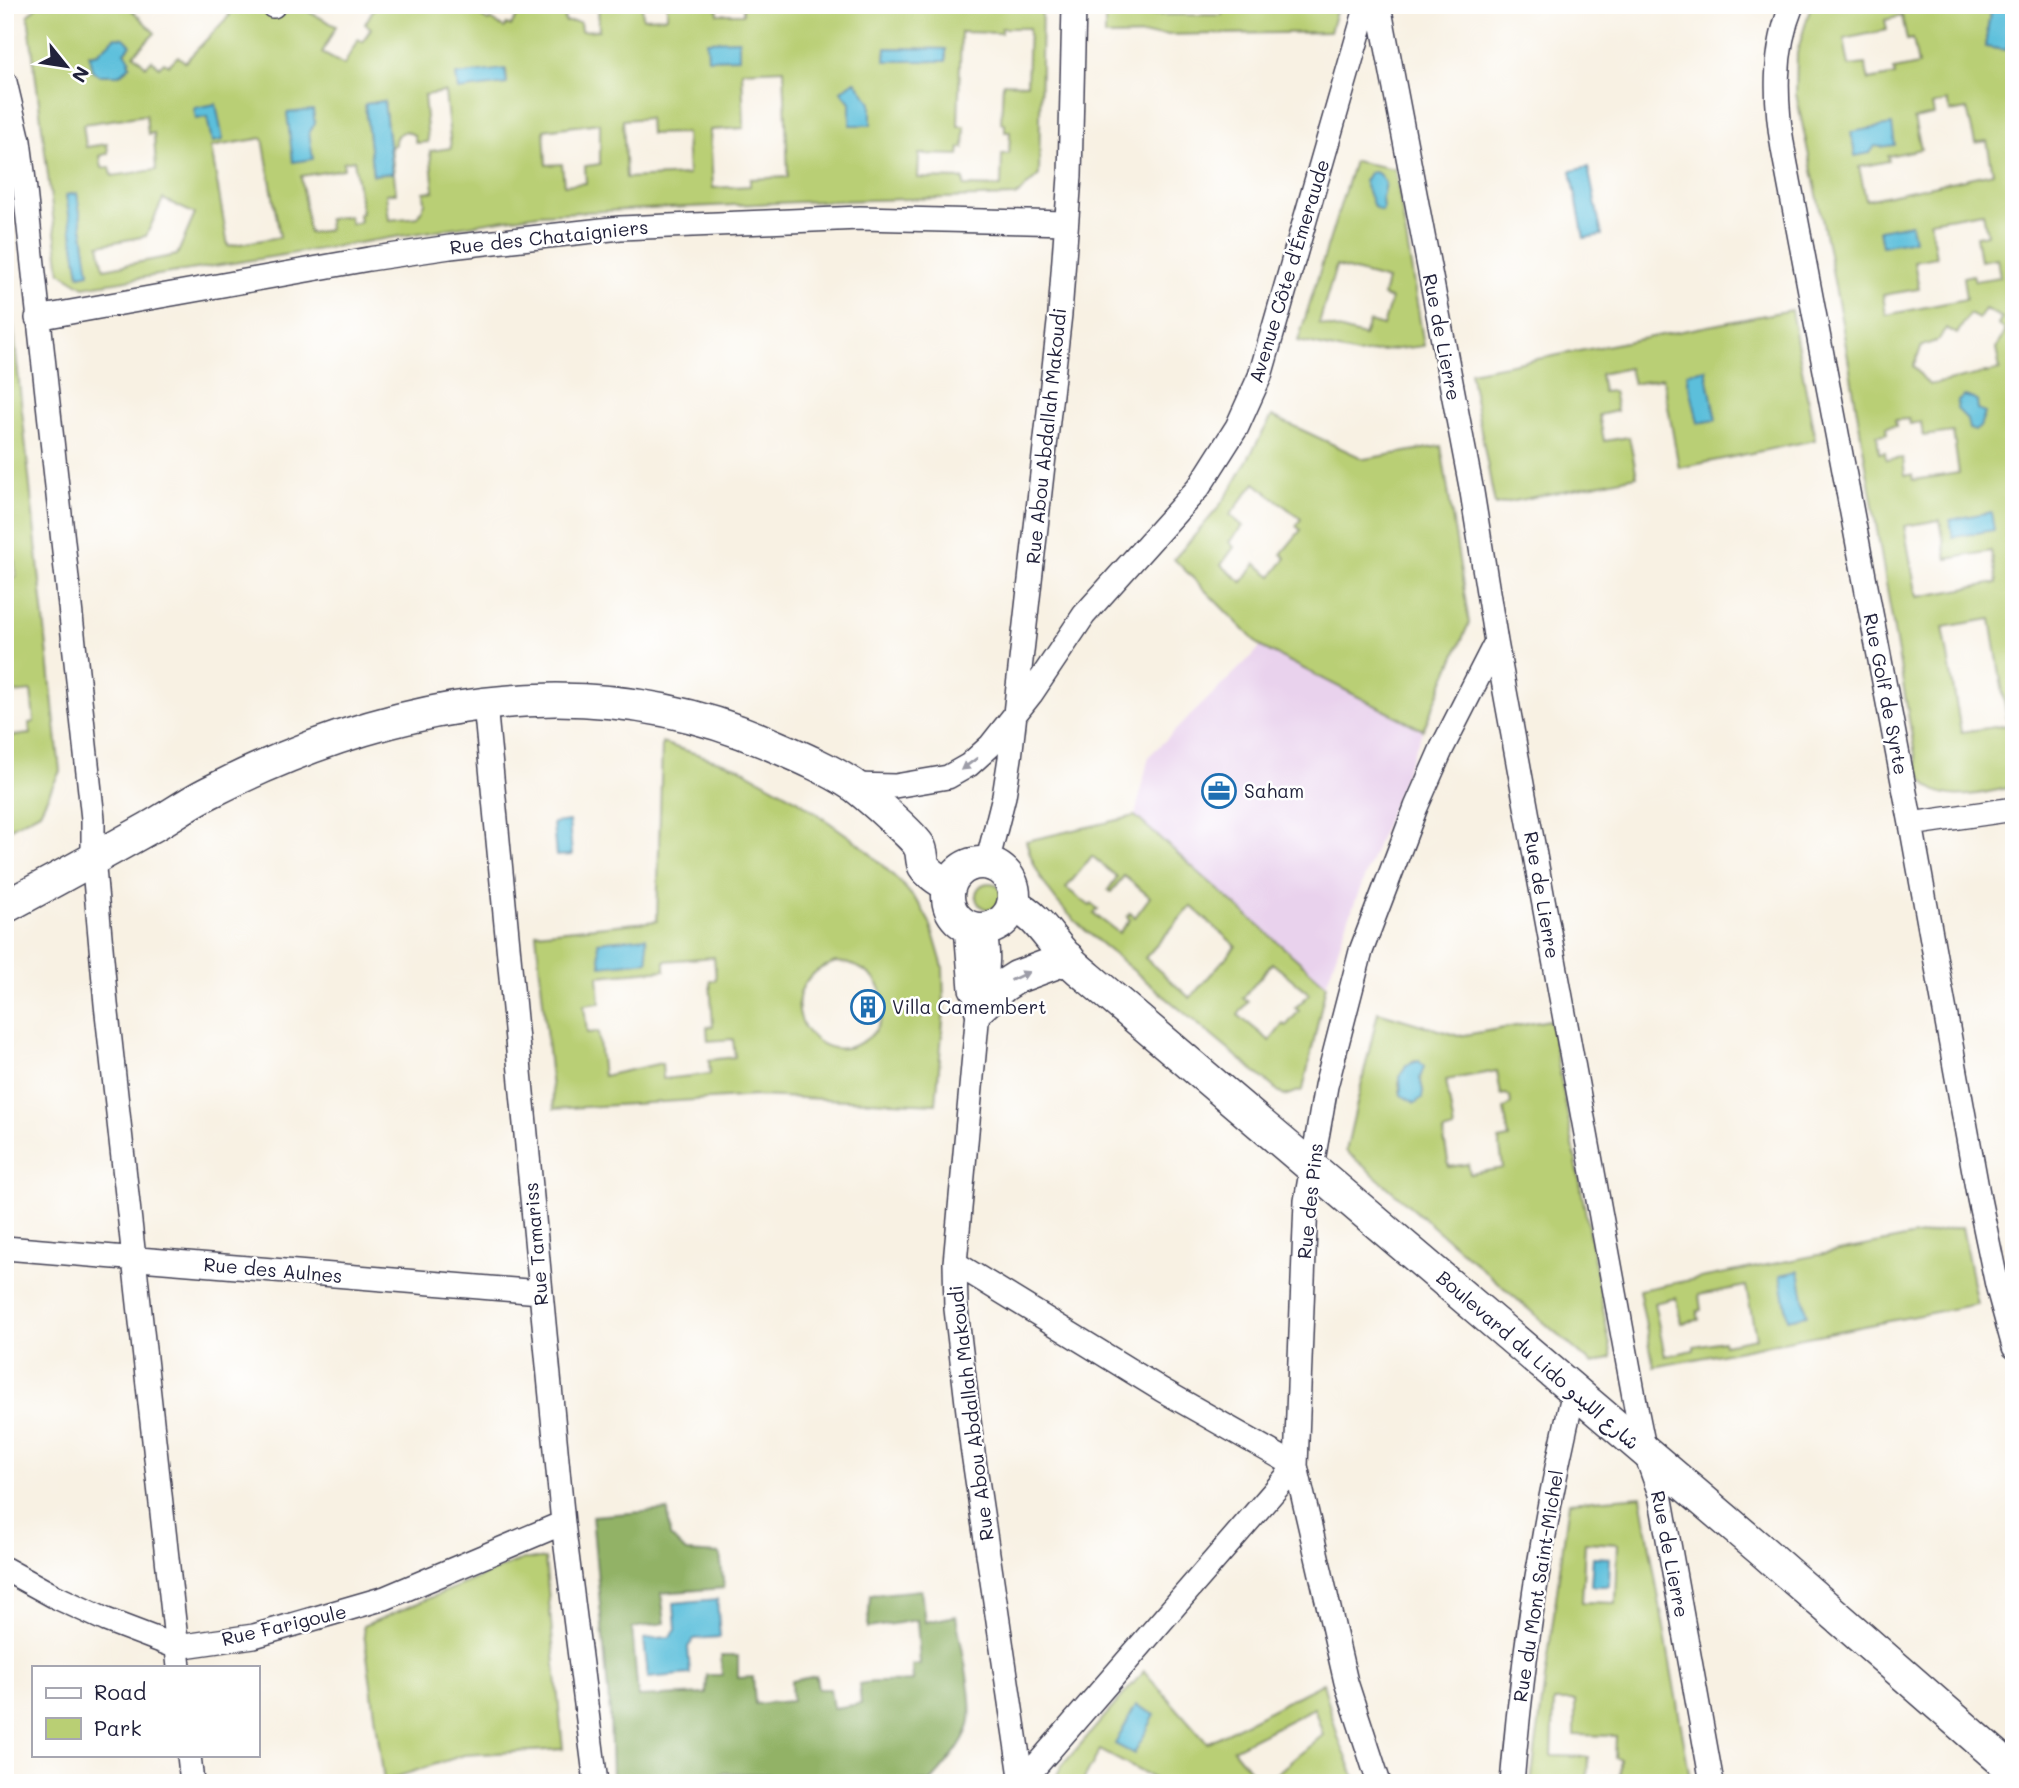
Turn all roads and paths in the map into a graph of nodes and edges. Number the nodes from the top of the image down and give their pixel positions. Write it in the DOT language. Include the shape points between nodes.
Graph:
graph roads {
  1 [pos="1074,5"];
  2 [pos="1367,5"];
  3 [pos="1379,5"];
  4 [pos="1792,5"];
  5 [pos="5,82"];
  6 [pos="1066,223"];
  7 [pos="37,318"];
  8 [pos="1496,642"];
  9 [pos="485,704"];
  10 [pos="1014,714"];
  11 [pos="853,785"];
  12 [pos="2014,809"];
  13 [pos="1911,824"];
  14 [pos="93,857"];
  15 [pos="966,873"];
  16 [pos="5,907"];
  17 [pos="991,921"];
  18 [pos="1064,954"];
  19 [pos="979,1003"];
  20 [pos="1311,1166"];
  21 [pos="5,1248"];
  22 [pos="134,1259"];
  23 [pos="955,1263"];
  24 [pos="540,1292"];
  25 [pos="2014,1347"];
  26 [pos="1574,1391"];
  27 [pos="1645,1452"];
  28 [pos="1296,1466"];
  29 [pos="563,1523"];
  30 [pos="5,1569"];
  31 [pos="178,1657"];
  32 [pos="189,1756"];
  33 [pos="2014,1770"];
  34 [pos="1022,1782"];
  35 [pos="192,1783"];
  36 [pos="596,1783"];
  37 [pos="1379,1783"];
  38 [pos="1512,1783"];
  39 [pos="1712,1783"];
  1 -- 6 [label="street, Rue Abou Abdallah Makoudi"];
  2 -- 10 [label="street, Avenue Côte d'Émeraude" via="1260,376 1237,427 1199,487 1078,622"];
  3 -- 8 [label="street, Rue de Lierre"];
  4 -- 13 [label="street, Rue Golf de Syrte" via="1781,38 1777,89 1783,149"];
  5 -- 7 [label="street" via="19,141"];
  6 -- 7 [label="street, Rue des Chataigniers" via="860,218 620,228 369,259"];
  6 -- 10 [label="street, Rue Abou Abdallah Makoudi" via="1045,464"];
  7 -- 14 [label="street"];
  8 -- 20 [label="street, Rue des Pins" via="1416,807 1361,951 1326,1086"];
  8 -- 27 [label="street, Rue de Lierre"];
  9 -- 11 [label="main road" via="572,699 674,710 757,738"];
  9 -- 14 [label="main road" via="426,712 330,741 208,793"];
  9 -- 24 [label="street, Rue Tamariss"];
  10 -- 11 [label="street, Avenue Côte d'Émeraude, one-way" via="990,747 948,777 905,785"];
  10 -- 15 [label="street, Rue Abou Abdallah Makoudi" via="1004,796"];
  11 -- 15 [label="main road" via="919,845 924,866"];
  12 -- 13 [label="street"];
  13 -- 25 [label="street, Rue Golf de Syrte" via="1979,1199"];
  14 -- 16 [label="main road"];
  14 -- 22 [label="street"];
  15 -- 17 [label="main road" via="948,905 958,921"];
  15 -- 17 [label="main road" via="997,867 1006,874 1014,893"];
  17 -- 18 [label="main road, Boulevard du Lido شارع الليدو"];
  17 -- 19 [label="street, Rue Abou Abdallah Makoudi" via="971,989"];
  19 -- 18 [label="main road, one-way" via="1017,977"];
  18 -- 20 [label="main road, Boulevard du Lido شارع الليدو"];
  19 -- 23 [label="street, Rue Abou Abdallah Makoudi"];
  20 -- 26 [label="main road, Boulevard du Lido شارع الليدو"];
  20 -- 28 [label="street, Rue des Pins"];
  21 -- 22 [label="street, Rue des Aulnes"];
  22 -- 24 [label="street, Rue des Aulnes"];
  22 -- 31 [label="street"];
  23 -- 28 [label="street" via="1162,1391"];
  23 -- 34 [label="street, Rue Abou Abdallah Makoudi" via="972,1446"];
  24 -- 29 [label="street, Rue Tamariss"];
  26 -- 27 [label="main road, Boulevard du Lido شارع الليدو"];
  26 -- 38 [label="street, Rue du Mont Saint-Michel" via="1534,1595"];
  27 -- 33 [label="main road, Boulevard du Lido شارع الليدو"];
  27 -- 39 [label="street, Rue de Lierre" via="1660,1494"];
  28 -- 34 [label="street"];
  28 -- 37 [label="street, Rue des Pins" via="1346,1682"];
  29 -- 31 [label="street, Rue Farigoule" via="432,1580 351,1609"];
  29 -- 36 [label="street, Rue Tamariss"];
  30 -- 31 [label="street"];
  32 -- 35 [label="street"];
}
